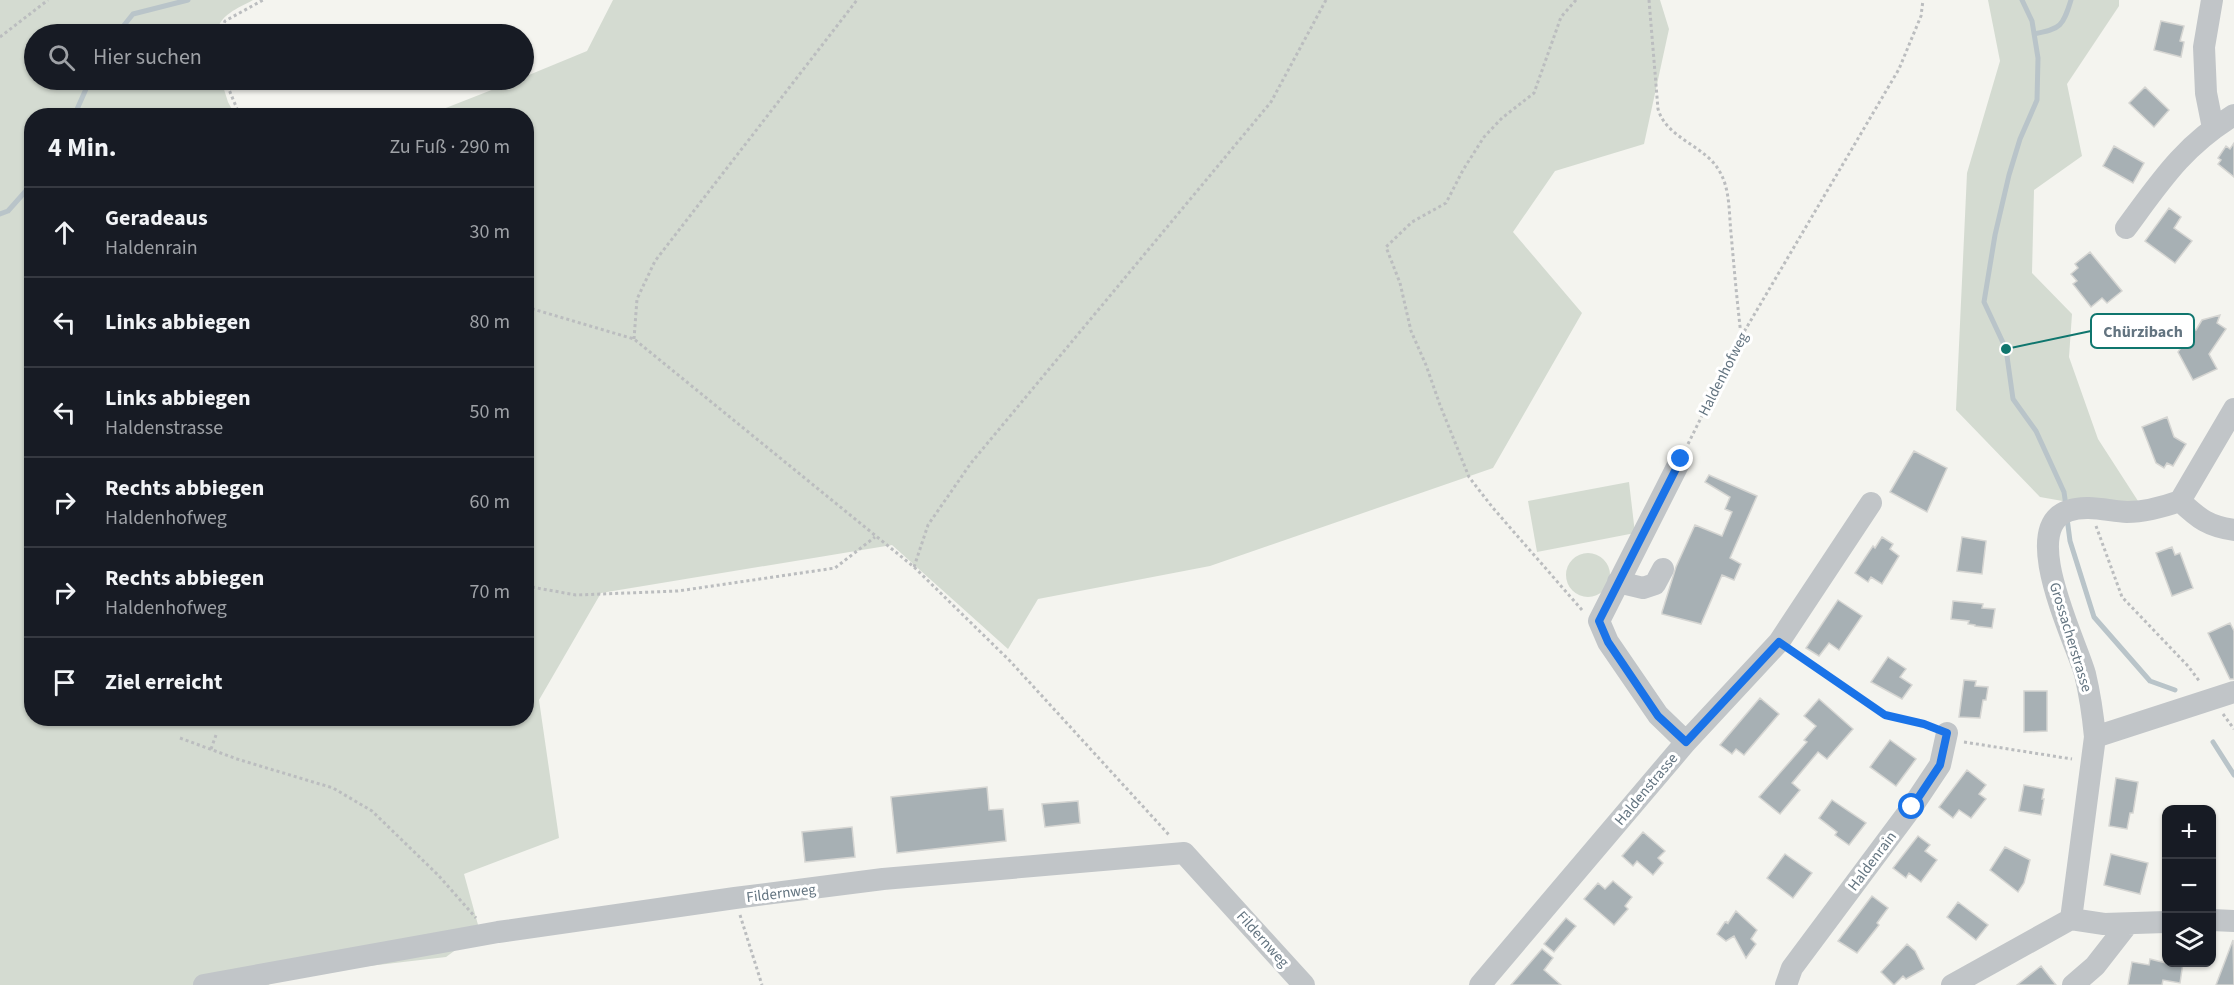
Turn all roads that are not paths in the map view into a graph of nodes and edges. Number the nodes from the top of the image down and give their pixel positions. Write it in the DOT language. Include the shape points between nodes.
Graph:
graph roads {
  1 [pos="2212,0"];
  2 [pos="2234,115"];
  3 [pos="2213,128"];
  4 [pos="2126,228"];
  5 [pos="2234,409"];
  6 [pos="1681,459"];
  7 [pos="2180,501"];
  8 [pos="1871,503"];
  9 [pos="2234,530"];
  10 [pos="1663,569"];
  11 [pos="1618,582"];
  12 [pos="2223,696"];
  13 [pos="1947,733"];
  14 [pos="2095,737"];
  15 [pos="1686,742"];
  16 [pos="2071,919"];
  17 [pos="2216,920"];
  18 [pos="2234,921"];
  19 [pos="2162,922"];
  20 [pos="2127,925"];
  21 [pos="204,985"];
  22 [pos="1304,985"];
  23 [pos="1480,985"];
  24 [pos="1786,985"];
  25 [pos="1952,985"];
  26 [pos="2073,985"];
  1 -- 3 [label="street" via="2204,47 2206,93"];
  2 -- 3 [label="street"];
  3 -- 4 [label="street" via="2176,162"];
  5 -- 7 [label="street"];
  6 -- 11 [label="street"];
  7 -- 9 [label="street" via="2199,520"];
  7 -- 14 [label="street, Grossacherstrasse" via="2157,509 2128,512 2074,510 2049,532 2053,584 2085,673"];
  8 -- 15 [label="street, Haldenstrasse" via="1779,642"];
  10 -- 11 [label="street" via="1655,584 1643,588"];
  11 -- 15 [label="street" via="1599,621 1608,642 1658,716"];
  12 -- 14 [label="street"];
  13 -- 24 [label="street, Haldenrain" via="1940,765 1792,968"];
  14 -- 16 [label="street, Grossacherstrasse"];
  15 -- 23 [label="street, Haldenstrasse"];
  16 -- 20 [label="street"];
  16 -- 25 [label="street"];
  17 -- 18 [label="street"];
  19 -- 20 [label="street"];
  20 -- 26 [label="street" via="2095,966"];
  21 -- 22 [label="street, Fildernweg" via="498,932 884,879 1184,853"];
}
